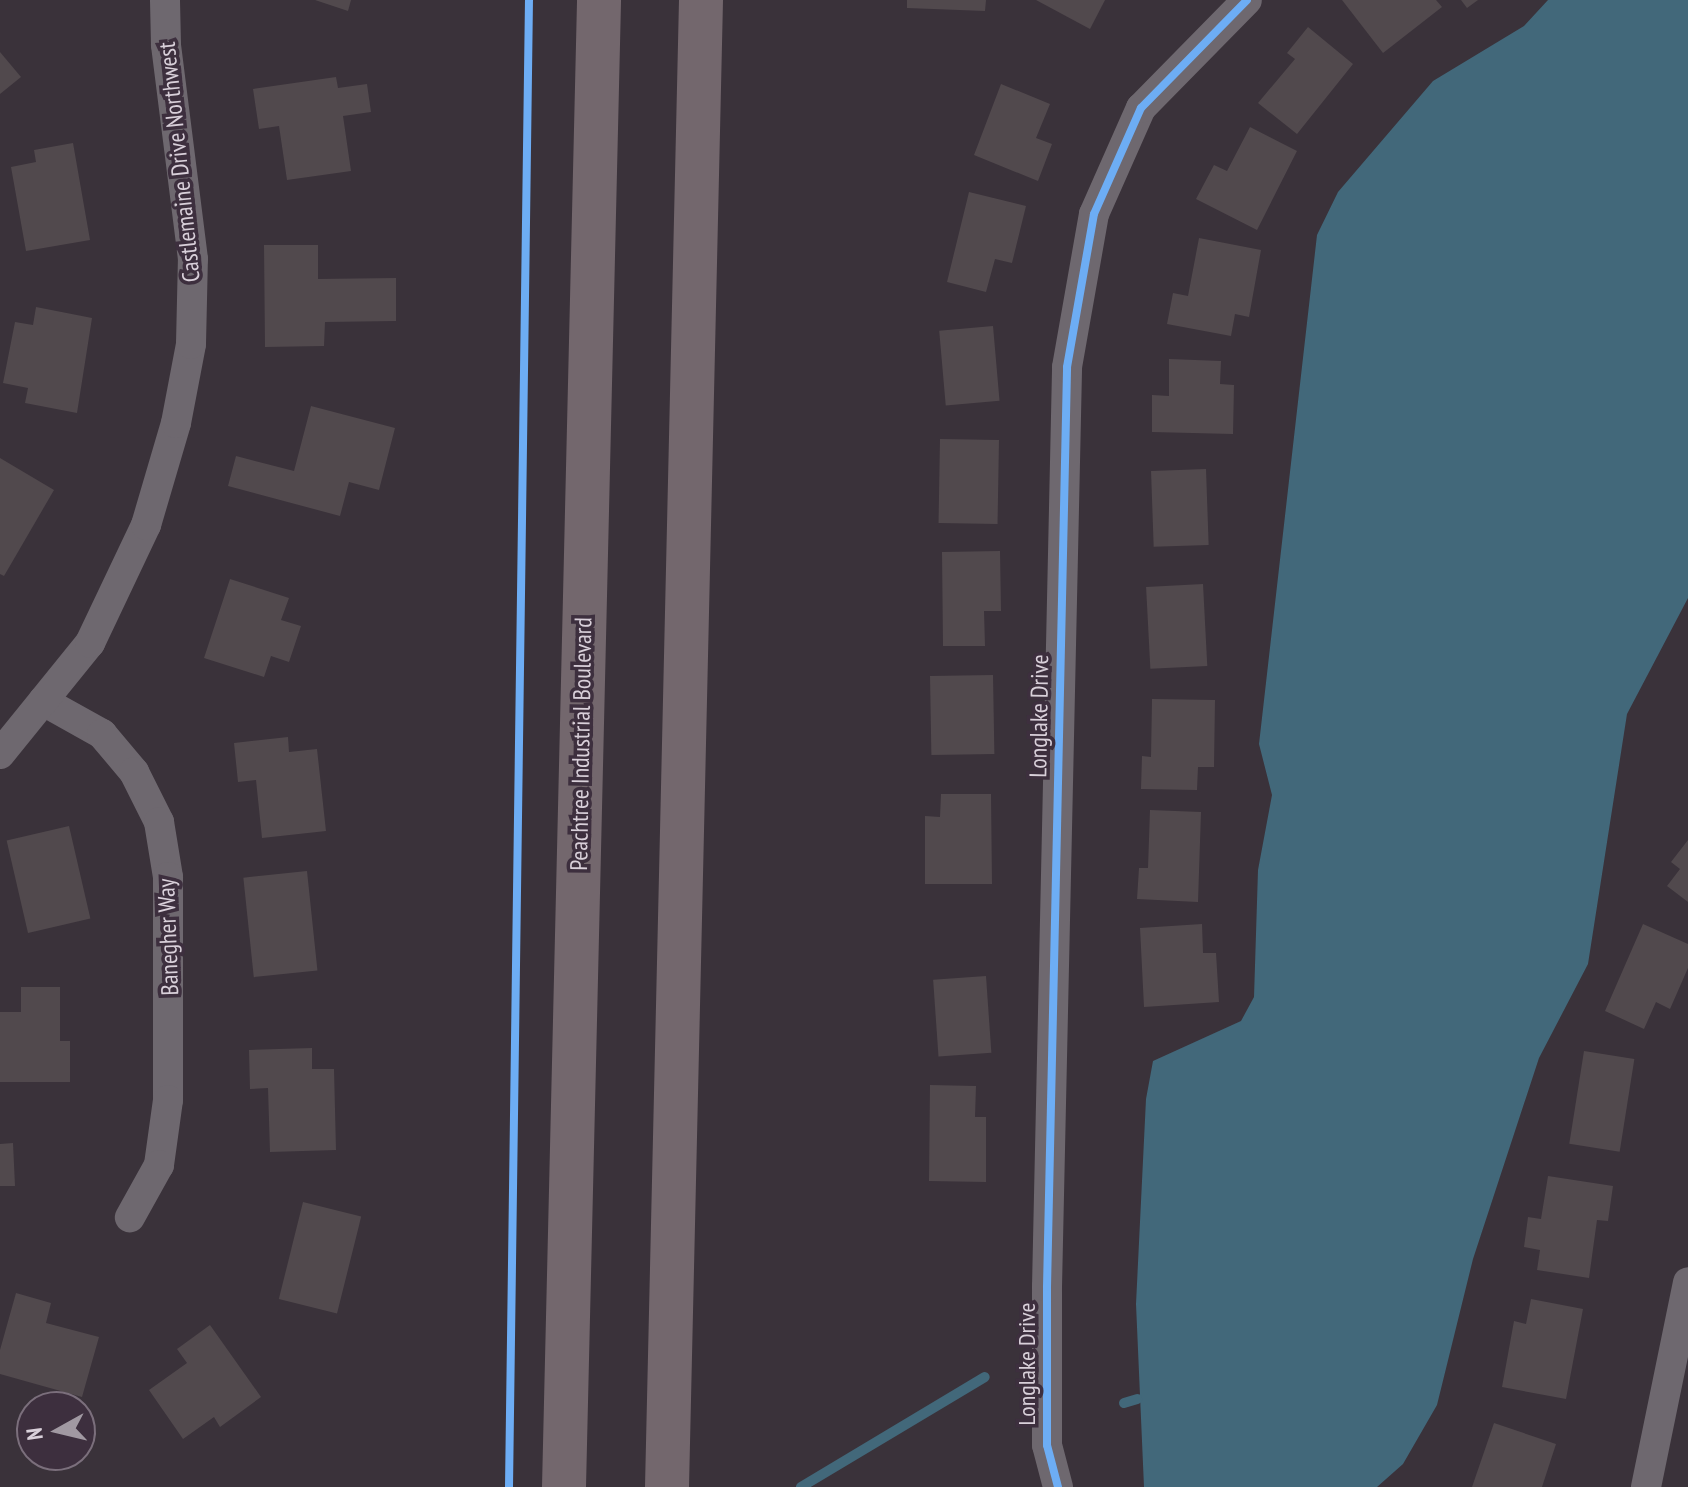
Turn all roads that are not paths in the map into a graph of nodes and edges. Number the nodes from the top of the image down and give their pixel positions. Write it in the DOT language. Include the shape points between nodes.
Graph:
graph roads {
  1 [pos="165,0"];
  2 [pos="599,0"];
  3 [pos="701,0"];
  4 [pos="1247,0"];
  5 [pos="43,701"];
  6 [pos="0,754"];
  7 [pos="130,1217"];
  8 [pos="1688,1282"];
  9 [pos="564,1487"];
  10 [pos="667,1487"];
  11 [pos="1058,1487"];
  12 [pos="1646,1487"];
  1 -- 5 [label="street, Castlemaine Drive Northwest" via="193,259 191,344 176,423 146,525 90,643"];
  2 -- 9 [label="highway, Peachtree Industrial Boulevard"];
  3 -- 10 [label="highway"];
  4 -- 11 [label="street, Longlake Drive" via="1141,108 1094,214 1067,367 1047,1287 1047,1445"];
  5 -- 6 [label="street, Castlemaine Drive Northwest"];
  5 -- 7 [label="street, Banegher Way" via="102,734 134,772 159,822 166,863 168,1100 159,1165"];
  8 -- 12 [label="street"];
}
